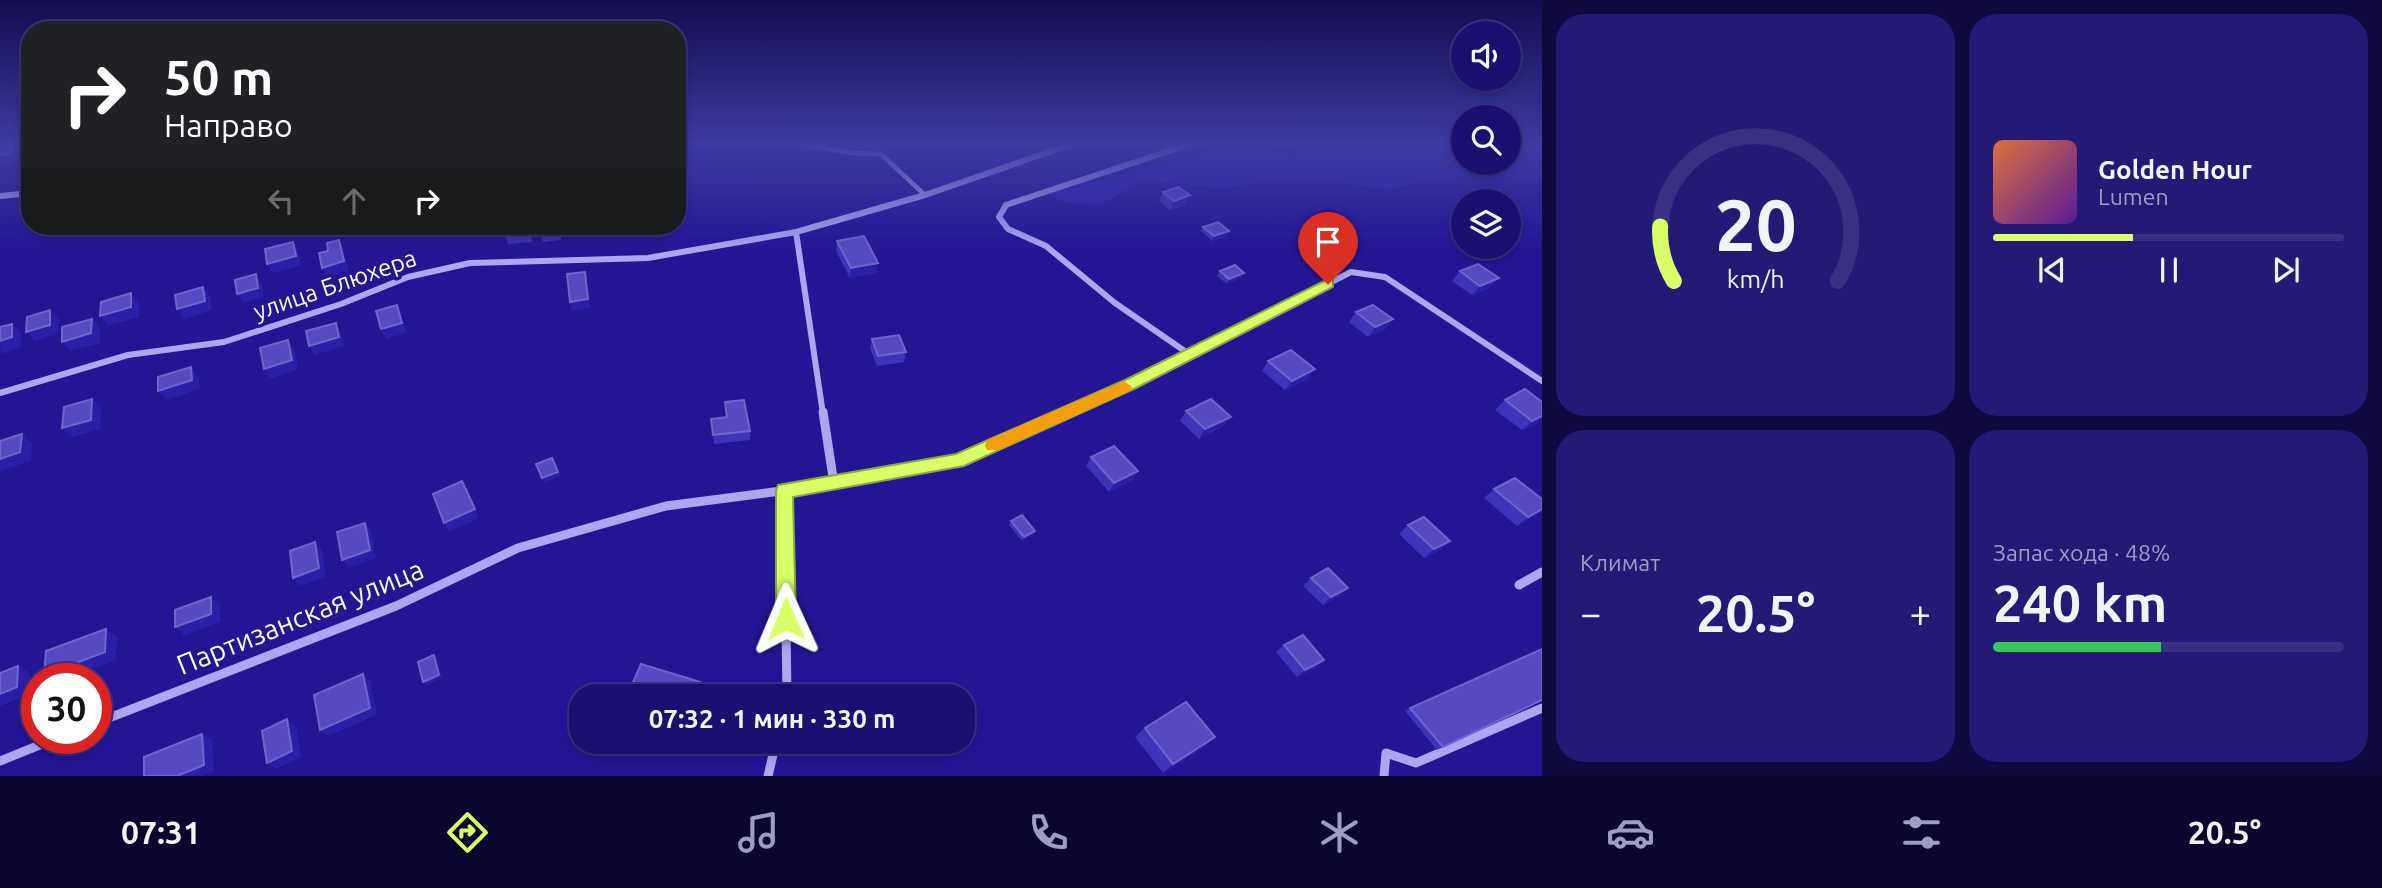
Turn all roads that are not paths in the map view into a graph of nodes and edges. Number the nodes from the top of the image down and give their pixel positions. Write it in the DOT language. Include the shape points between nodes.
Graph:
graph roads {
  1 [pos="909,180"];
  2 [pos="972,180"];
  3 [pos="1081,180"];
  4 [pos="21,194"];
  5 [pos="925,195"];
  6 [pos="0,196"];
  7 [pos="796,232"];
  8 [pos="1189,354"];
  9 [pos="1542,382"];
  10 [pos="0,393"];
  11 [pos="834,484"];
  12 [pos="784,491"];
  13 [pos="1542,572"];
  14 [pos="1519,585"];
  15 [pos="787,684"];
  16 [pos="1542,708"];
  17 [pos="112,717"];
  18 [pos="21,753"];
  19 [pos="773,754"];
  20 [pos="0,761"];
  21 [pos="768,776"];
  22 [pos="1384,776"];
  1 -- 5 [label="lane"];
  2 -- 5 [label="street, улица Блюхера"];
  3 -- 8 [label="street" via="1006,205 999,217 1008,229 1046,246 1115,303"];
  4 -- 6 [label="street"];
  5 -- 7 [label="street, улица Блюхера"];
  7 -- 10 [label="street, улица Блюхера" via="648,258 470,263 408,277 235,339 128,355"];
  7 -- 11 [label="street"];
  8 -- 9 [label="street, Партизанская улица" via="1351,272 1385,277"];
  8 -- 11 [label="street, Партизанская улица" via="958,461"];
  11 -- 12 [label="street, Партизанская улица"];
  12 -- 15 [label="street"];
  12 -- 17 [label="street, Партизанская улица" via="666,506 518,548 396,606"];
  13 -- 14 [label="street"];
  16 -- 22 [label="street" via="1416,763 1386,752"];
  18 -- 20 [label="street"];
  19 -- 21 [label="street"];
}
